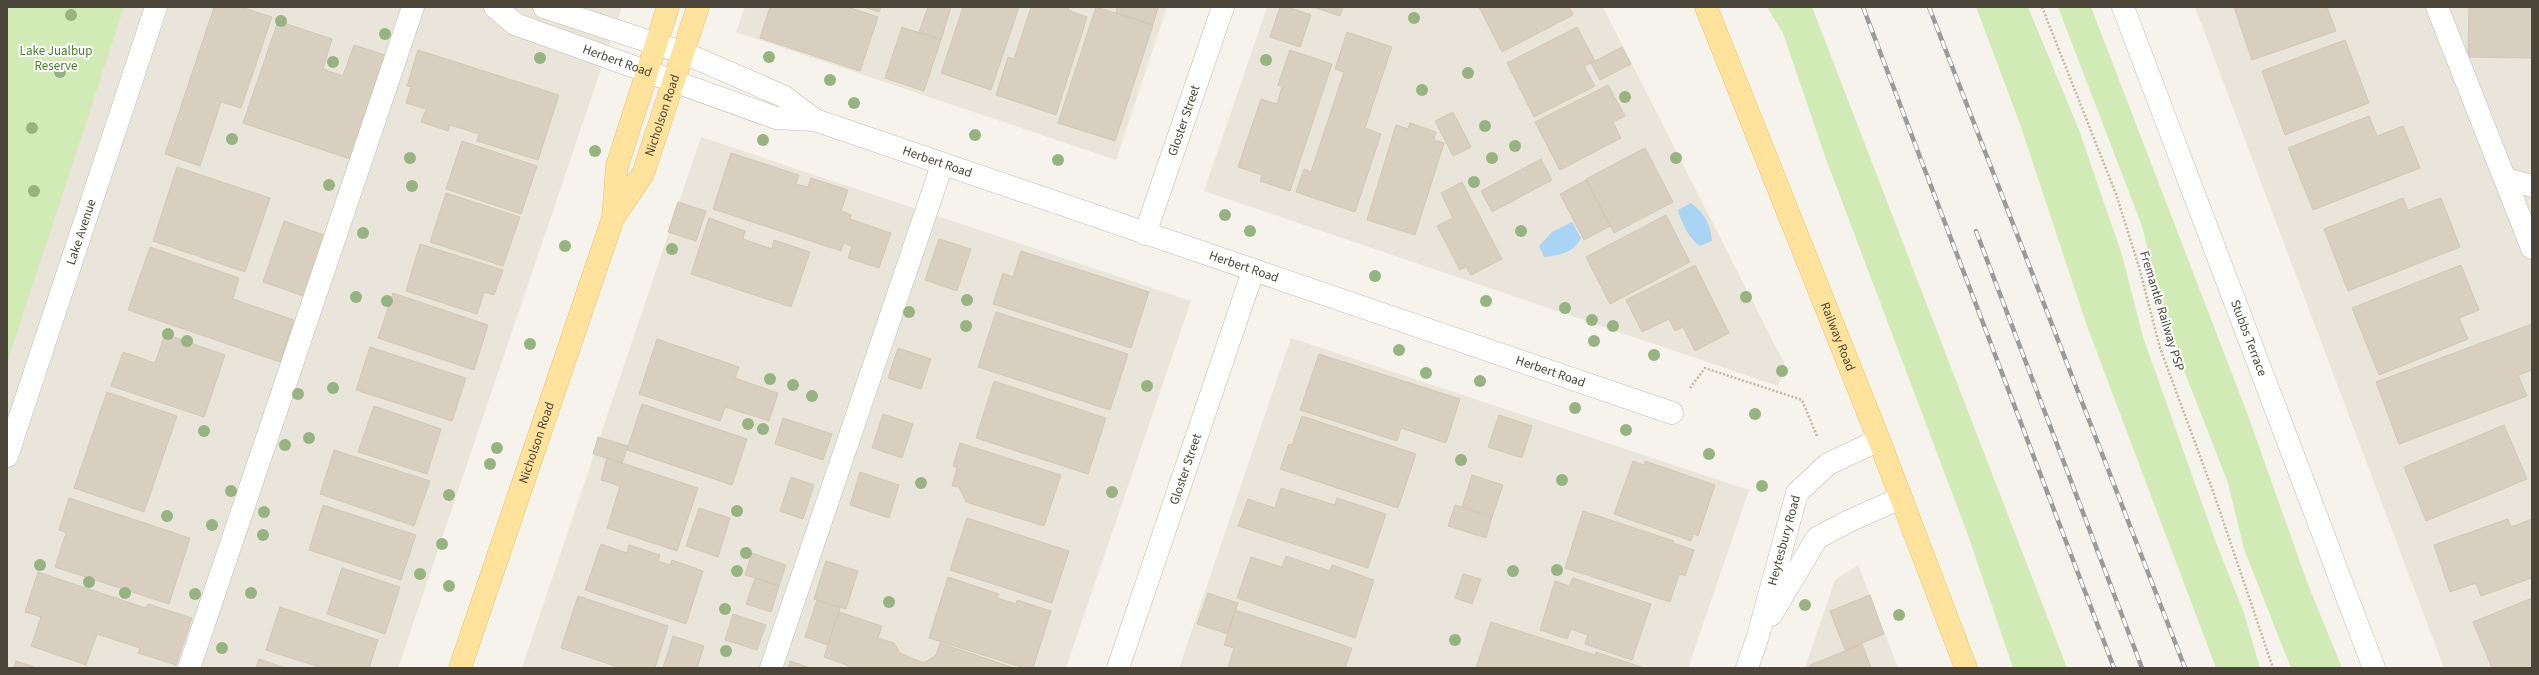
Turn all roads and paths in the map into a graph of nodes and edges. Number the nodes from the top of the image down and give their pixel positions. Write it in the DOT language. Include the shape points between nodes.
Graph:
graph roads {
  1 [pos="156,7"];
  2 [pos="413,7"];
  3 [pos="495,7"];
  4 [pos="544,7"];
  5 [pos="668,7"];
  6 [pos="698,7"];
  7 [pos="1223,7"];
  8 [pos="1706,7"];
  9 [pos="2042,7"];
  10 [pos="2123,7"];
  11 [pos="2437,7"];
  12 [pos="656,43"];
  13 [pos="684,53"];
  14 [pos="646,73"];
  15 [pos="674,83"];
  16 [pos="815,120"];
  17 [pos="942,165"];
  18 [pos="2506,179"];
  19 [pos="2532,186"];
  20 [pos="613,218"];
  21 [pos="1145,234"];
  22 [pos="2532,248"];
  23 [pos="1253,271"];
  24 [pos="1705,368"];
  25 [pos="1802,400"];
  26 [pos="1672,413"];
  27 [pos="1879,440"];
  28 [pos="7,456"];
  29 [pos="1901,498"];
  30 [pos="1758,636"];
  31 [pos="189,668"];
  32 [pos="460,668"];
  33 [pos="771,668"];
  34 [pos="1118,668"];
  35 [pos="1747,668"];
  36 [pos="1966,668"];
  37 [pos="2273,668"];
  38 [pos="2374,668"];
  1 -- 28 [label="street, Lake Avenue"];
  2 -- 31 [label="street"];
  3 -- 14 [label="street, Herbert Road" via="515,24"];
  4 -- 12 [label="street, Herbert Road"];
  5 -- 12 [label="main road, Nicholson Road"];
  6 -- 13 [label="main road, Nicholson Road"];
  7 -- 21 [label="street, Gloster Street"];
  8 -- 27 [label="main road, Railway Road"];
  9 -- 37 [label="path, Fremantle Railway PSP" via="2116,194 2139,267 2160,348 2214,494"];
  10 -- 38 [label="street, Stubbs Terrace"];
  11 -- 18 [label="street"];
  12 -- 13 [label="street, Herbert Road"];
  12 -- 14 [label="main road, Nicholson Road"];
  13 -- 15 [label="main road, Nicholson Road"];
  13 -- 16 [label="street, Herbert Road" via="783,96"];
  14 -- 15 [label="street, Herbert Road"];
  14 -- 20 [label="main road, Nicholson Road" via="617,166"];
  15 -- 16 [label="street, Herbert Road" via="776,118"];
  15 -- 20 [label="main road, Nicholson Road" via="643,174"];
  16 -- 17 [label="street, Herbert Road"];
  17 -- 21 [label="street, Herbert Road"];
  17 -- 33 [label="street"];
  18 -- 19 [label="street"];
  18 -- 22 [label="street"];
  20 -- 32 [label="main road, Nicholson Road"];
  21 -- 23 [label="street, Herbert Road"];
  23 -- 26 [label="street, Herbert Road"];
  23 -- 34 [label="street, Gloster Street"];
  24 -- 25 [label="path"];
  27 -- 29 [label="main road, Railway Road"];
  27 -- 30 [label="street, Heytesbury Road" via="1828,464 1797,493"];
  29 -- 30 [label="street, Heytesbury Road" via="1849,520 1817,538"];
  29 -- 36 [label="main road, Railway Road"];
  30 -- 35 [label="street, Heytesbury Road"];
}
